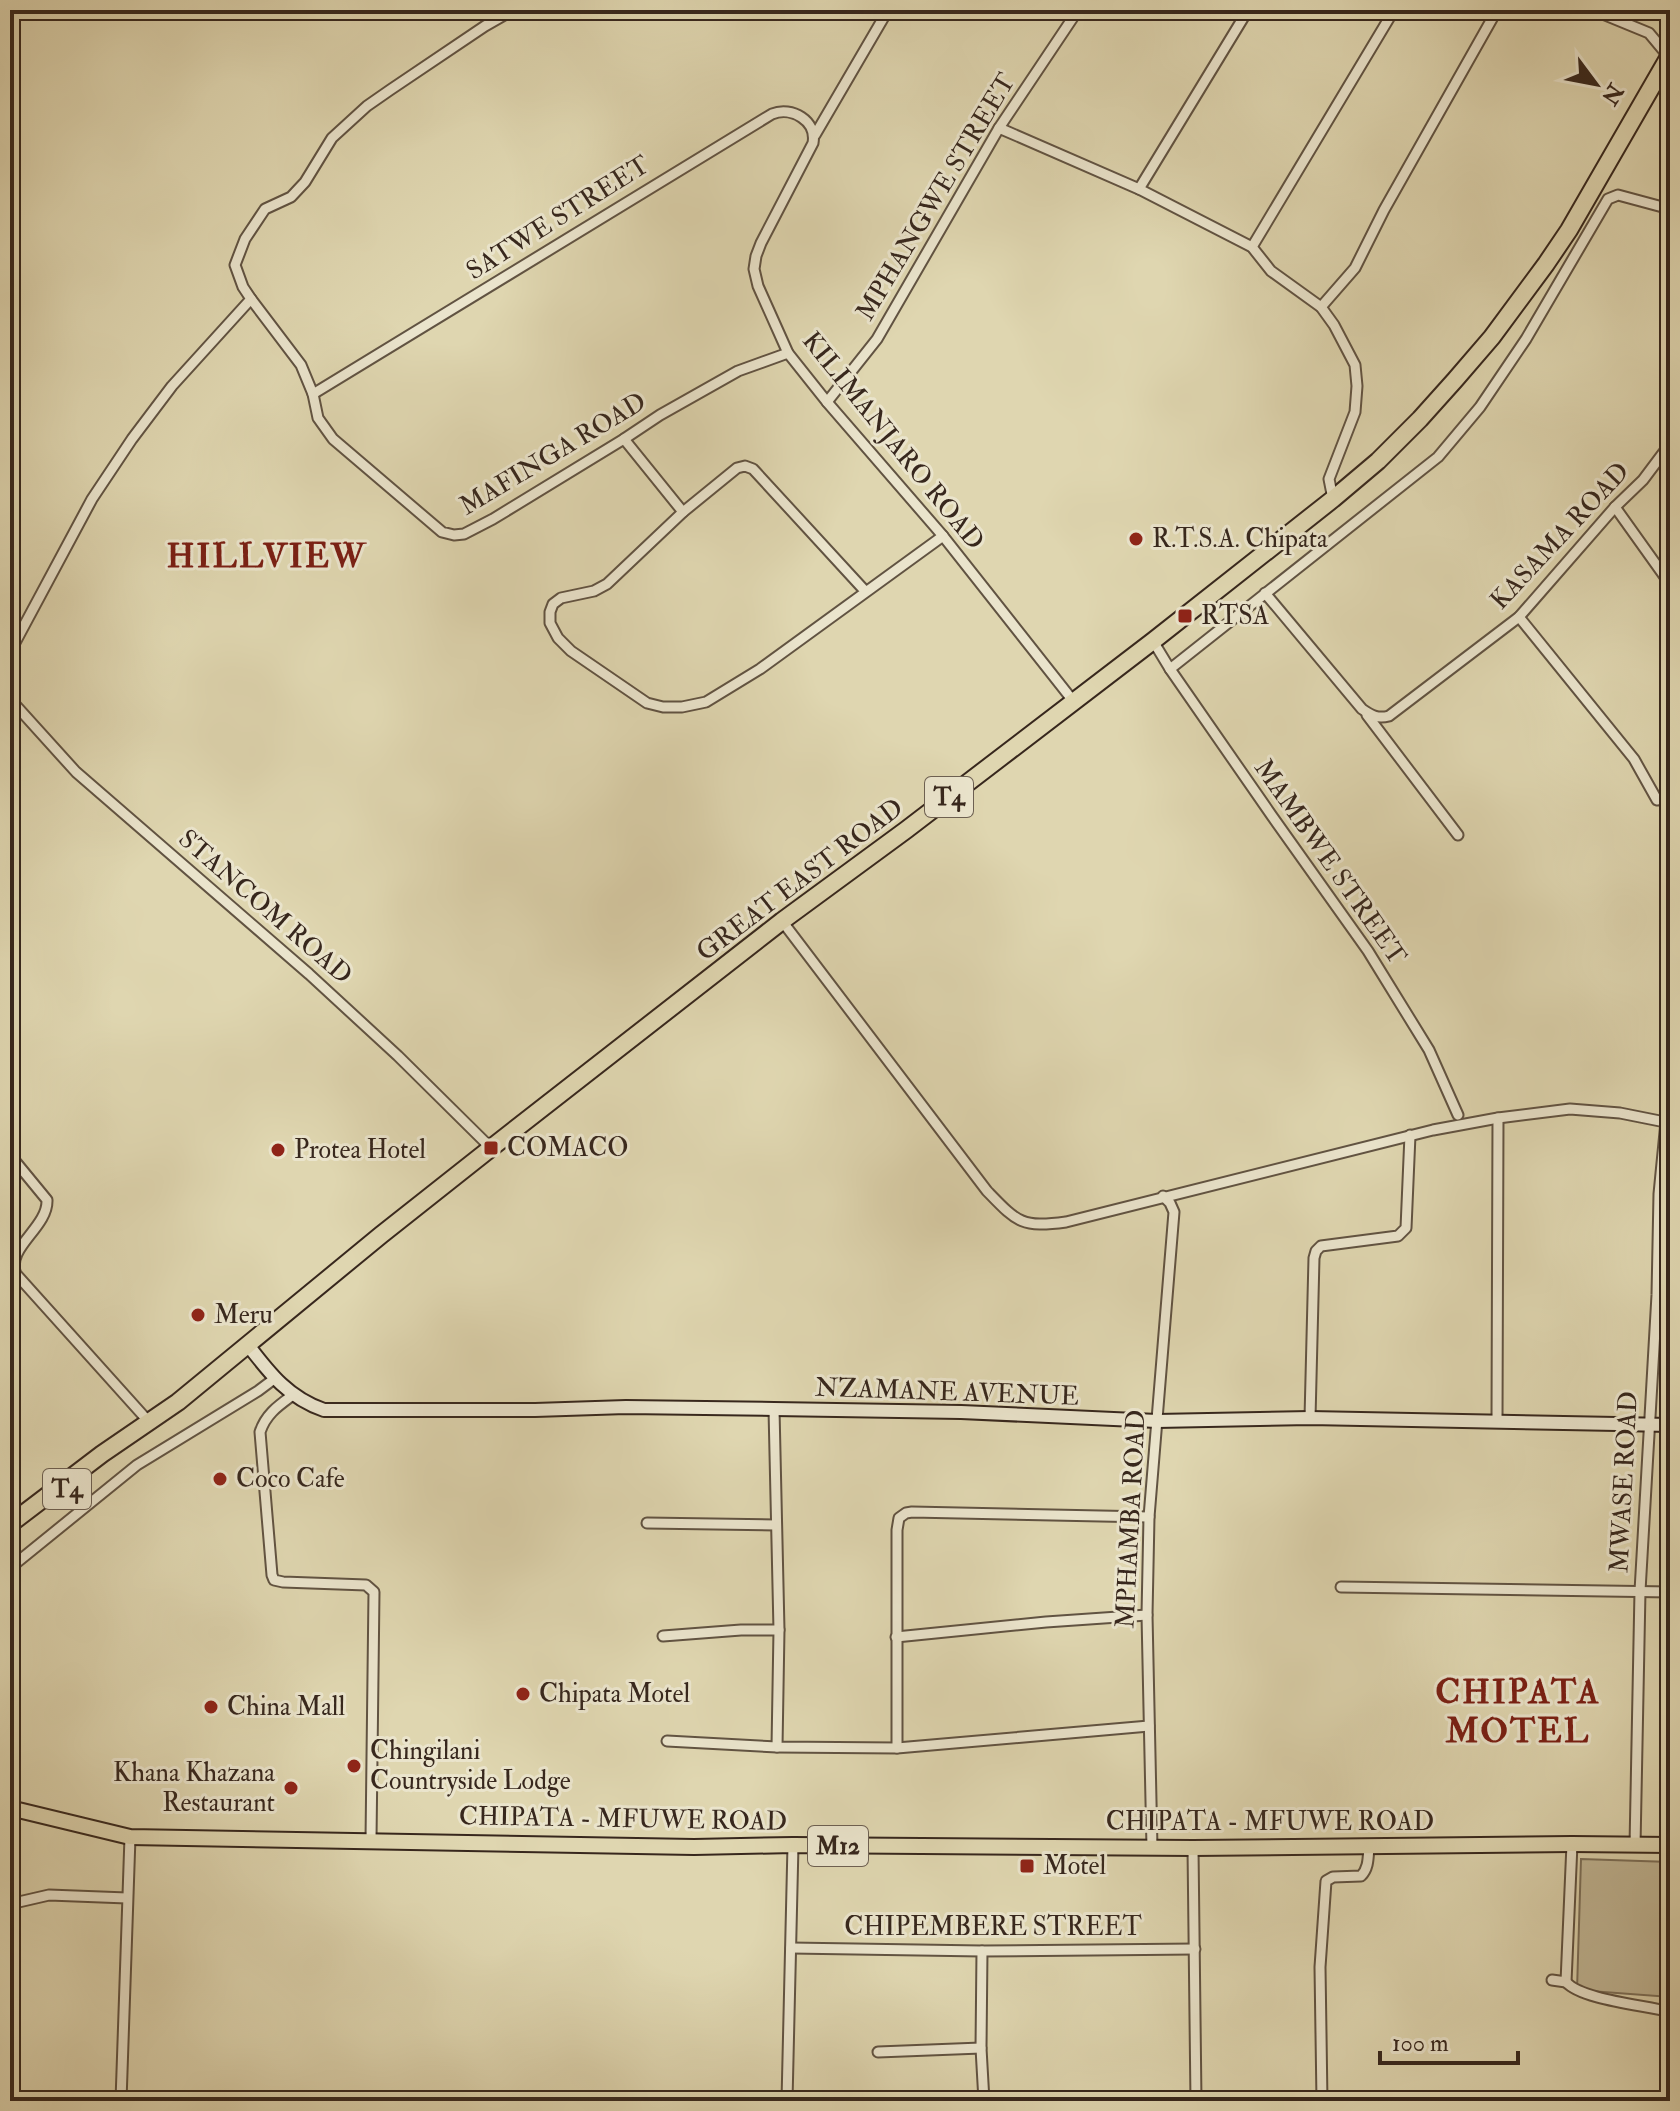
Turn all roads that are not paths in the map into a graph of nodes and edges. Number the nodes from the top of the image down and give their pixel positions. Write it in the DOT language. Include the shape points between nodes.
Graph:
graph roads {
  1 [pos="513,10"];
  2 [pos="888,10"];
  3 [pos="1078,10"];
  4 [pos="1248,10"];
  5 [pos="1394,10"];
  6 [pos="1497,10"];
  7 [pos="1593,10"];
  8 [pos="1669,56"];
  9 [pos="999,128"];
  10 [pos="814,139"];
  11 [pos="1139,189"];
  12 [pos="1670,209"];
  13 [pos="1252,247"];
  14 [pos="251,299"];
  15 [pos="1321,307"];
  16 [pos="788,353"];
  17 [pos="313,394"];
  18 [pos="827,402"];
  19 [pos="624,439"];
  20 [pos="1670,444"];
  21 [pos="1333,499"];
  22 [pos="1615,507"];
  23 [pos="683,512"];
  24 [pos="943,536"];
  25 [pos="1670,584"];
  26 [pos="866,592"];
  27 [pos="1265,593"];
  28 [pos="1519,617"];
  29 [pos="1153,641"];
  30 [pos="10,652"];
  31 [pos="1170,669"];
  32 [pos="10,699"];
  33 [pos="1074,702"];
  34 [pos="1362,709"];
  35 [pos="1657,800"];
  36 [pos="1458,835"];
  37 [pos="782,921"];
  38 [pos="1458,1115"];
  39 [pos="1498,1118"];
  40 [pos="1668,1123"];
  41 [pos="1410,1135"];
  42 [pos="491,1148"];
  43 [pos="10,1155"];
  44 [pos="1163,1196"];
  45 [pos="248,1345"];
  46 [pos="274,1379"];
  47 [pos="293,1395"];
  48 [pos="774,1409"];
  49 [pos="1310,1418"];
  50 [pos="1157,1421"];
  51 [pos="1497,1421"];
  52 [pos="149,1422"];
  53 [pos="1649,1424"];
  54 [pos="1670,1425"];
  55 [pos="122,1441"];
  56 [pos="1149,1517"];
  57 [pos="647,1523"];
  58 [pos="10,1524"];
  59 [pos="776,1525"];
  60 [pos="10,1536"];
  61 [pos="10,1568"];
  62 [pos="1341,1587"];
  63 [pos="1640,1591"];
  64 [pos="1670,1592"];
  65 [pos="1147,1615"];
  66 [pos="779,1630"];
  67 [pos="663,1636"];
  68 [pos="896,1637"];
  69 [pos="1149,1726"];
  70 [pos="667,1741"];
  71 [pos="777,1747"];
  72 [pos="897,1748"];
  73 [pos="10,1808"];
  74 [pos="130,1837"];
  75 [pos="371,1840"];
  76 [pos="1572,1844"];
  77 [pos="793,1845"];
  78 [pos="1670,1845"];
  79 [pos="1369,1846"];
  80 [pos="1635,1846"];
  81 [pos="1152,1848"];
  82 [pos="1193,1848"];
  83 [pos="127,1898"];
  84 [pos="10,1904"];
  85 [pos="791,1948"];
  86 [pos="1195,1949"];
  87 [pos="982,1951"];
  88 [pos="1552,1980"];
  89 [pos="1566,1982"];
  90 [pos="1670,2012"];
  91 [pos="981,2048"];
  92 [pos="878,2052"];
  93 [pos="121,2101"];
  94 [pos="787,2101"];
  95 [pos="984,2101"];
  96 [pos="1196,2101"];
  97 [pos="1322,2101"];
  1 -- 14 [label="street, MAFINGA ROAD" via="367,106 332,138 291,197 265,209 235,265"];
  2 -- 10 [label="street, KILIMANJARO ROAD"];
  3 -- 9 [label="street, MPHANGWE STREET"];
  4 -- 11 [label="street"];
  5 -- 13 [label="street"];
  6 -- 15 [label="street" via="1355,268"];
  7 -- 8 [label="street" via="1649,33"];
  8 -- 21 [label="highway, GREAT EAST ROAD / T4" via="1569,230 1492,337 1420,419"];
  9 -- 11 [label="street"];
  9 -- 18 [label="street, MPHANGWE STREET" via="877,339"];
  10 -- 16 [label="street, KILIMANJARO ROAD" via="761,243 754,269"];
  10 -- 17 [label="street, SATWE STREET" via="812,126 803,118 789,111 772,114"];
  11 -- 13 [label="street"];
  12 -- 27 [label="street" via="1618,195 1608,199 1526,339 1438,457"];
  13 -- 15 [label="street" via="1271,271"];
  14 -- 17 [label="street, MAFINGA ROAD" via="301,365"];
  14 -- 30 [label="street" via="132,439 92,499"];
  15 -- 21 [label="street" via="1355,365 1357,386 1355,412 1329,479"];
  16 -- 18 [label="street, KILIMANJARO ROAD"];
  16 -- 19 [label="street, MAFINGA ROAD" via="738,371"];
  17 -- 19 [label="street, MAFINGA ROAD" via="318,418 333,439 442,532 454,535 493,519"];
  18 -- 24 [label="street, KILIMANJARO ROAD"];
  19 -- 23 [label="street"];
  20 -- 22 [label="street, KASAMA ROAD"];
  21 -- 29 [label="highway, GREAT EAST ROAD / T4"];
  22 -- 25 [label="street"];
  22 -- 28 [label="street, KASAMA ROAD"];
  23 -- 26 [label="street" via="737,468 753,469"];
  23 -- 26 [label="street" via="607,584 561,598 550,612 558,638 571,651 647,703 663,707 706,702"];
  24 -- 26 [label="street"];
  24 -- 33 [label="street, KILIMANJARO ROAD"];
  27 -- 31 [label="street"];
  27 -- 34 [label="street"];
  28 -- 34 [label="street, KASAMA ROAD" via="1389,716 1380,718"];
  28 -- 35 [label="street" via="1634,759"];
  29 -- 31 [label="street, MAMBWE STREET"];
  29 -- 33 [label="highway, GREAT EAST ROAD / T4"];
  31 -- 38 [label="street, MAMBWE STREET" via="1368,951 1429,1050"];
  32 -- 42 [label="street, STANCOM ROAD" via="76,772 309,974"];
  33 -- 37 [label="highway, GREAT EAST ROAD / T4"];
  34 -- 36 [label="street"];
  37 -- 42 [label="highway, GREAT EAST ROAD / T4"];
  37 -- 44 [label="street" via="1008,1212 1041,1226"];
  39 -- 40 [label="street" via="1570,1109"];
  39 -- 41 [label="street"];
  39 -- 51 [label="street"];
  40 -- 53 [label="street, MWASE ROAD" via="1659,1194"];
  41 -- 44 [label="street"];
  41 -- 49 [label="street" via="1404,1233 1316,1251"];
  42 -- 45 [label="highway, GREAT EAST ROAD / T4"];
  43 -- 52 [label="street" via="47,1200 42,1218 14,1257 16,1274"];
  44 -- 50 [label="street, MPHAMBA ROAD" via="1174,1212"];
  45 -- 46 [label="street, NZAMANE AVENUE"];
  45 -- 52 [label="highway, GREAT EAST ROAD / T4"];
  46 -- 47 [label="street, NZAMANE AVENUE"];
  46 -- 61 [label="street" via="137,1465"];
  47 -- 48 [label="street, NZAMANE AVENUE" via="324,1410"];
  47 -- 75 [label="street" via="271,1411 260,1432 272,1575 283,1582 366,1585 374,1592"];
  48 -- 50 [label="street, NZAMANE AVENUE"];
  48 -- 59 [label="street"];
  49 -- 50 [label="street, NZAMANE AVENUE"];
  49 -- 51 [label="street, NZAMANE AVENUE"];
  50 -- 56 [label="street, MPHAMBA ROAD"];
  51 -- 53 [label="street, NZAMANE AVENUE"];
  52 -- 55 [label="highway, GREAT EAST ROAD / T4"];
  53 -- 54 [label="street, NZAMANE AVENUE"];
  53 -- 63 [label="street, MWASE ROAD"];
  55 -- 58 [label="highway, GREAT EAST ROAD / T4"];
  55 -- 60 [label="highway, GREAT EAST ROAD / T4"];
  56 -- 65 [label="street, MPHAMBA ROAD"];
  56 -- 68 [label="street" via="906,1513 897,1530"];
  57 -- 59 [label="street"];
  59 -- 66 [label="street"];
  62 -- 63 [label="street"];
  63 -- 64 [label="street"];
  63 -- 80 [label="street, MWASE ROAD"];
  65 -- 68 [label="street"];
  65 -- 69 [label="street, MPHAMBA ROAD"];
  66 -- 67 [label="street"];
  66 -- 71 [label="street"];
  68 -- 72 [label="street"];
  69 -- 72 [label="street"];
  69 -- 81 [label="street, MPHAMBA ROAD"];
  70 -- 71 [label="street"];
  71 -- 72 [label="street"];
  73 -- 74 [label="main road, CHIPATA - MFUWE ROAD / M12"];
  74 -- 75 [label="main road, CHIPATA - MFUWE ROAD / M12"];
  74 -- 83 [label="street"];
  75 -- 77 [label="main road, CHIPATA - MFUWE ROAD / M12"];
  76 -- 79 [label="main road, CHIPATA - MFUWE ROAD / M12"];
  76 -- 80 [label="main road, CHIPATA - MFUWE ROAD / M12"];
  76 -- 89 [label="street"];
  77 -- 81 [label="main road, CHIPATA - MFUWE ROAD / M12"];
  77 -- 85 [label="street"];
  78 -- 80 [label="main road, CHIPATA - MFUWE ROAD / M12"];
  79 -- 82 [label="main road, CHIPATA - MFUWE ROAD / M12"];
  79 -- 97 [label="street" via="1361,1876 1326,1881 1320,1967"];
  81 -- 82 [label="main road, CHIPATA - MFUWE ROAD / M12"];
  82 -- 86 [label="street"];
  83 -- 84 [label="street" via="49,1895"];
  83 -- 93 [label="street"];
  85 -- 87 [label="street, CHIPEMBERE STREET"];
  85 -- 94 [label="street"];
  86 -- 87 [label="street, CHIPEMBERE STREET"];
  86 -- 96 [label="street"];
  87 -- 91 [label="street"];
  88 -- 89 [label="street"];
  89 -- 90 [label="street" via="1593,1996"];
  91 -- 92 [label="street"];
  91 -- 95 [label="street"];
}
